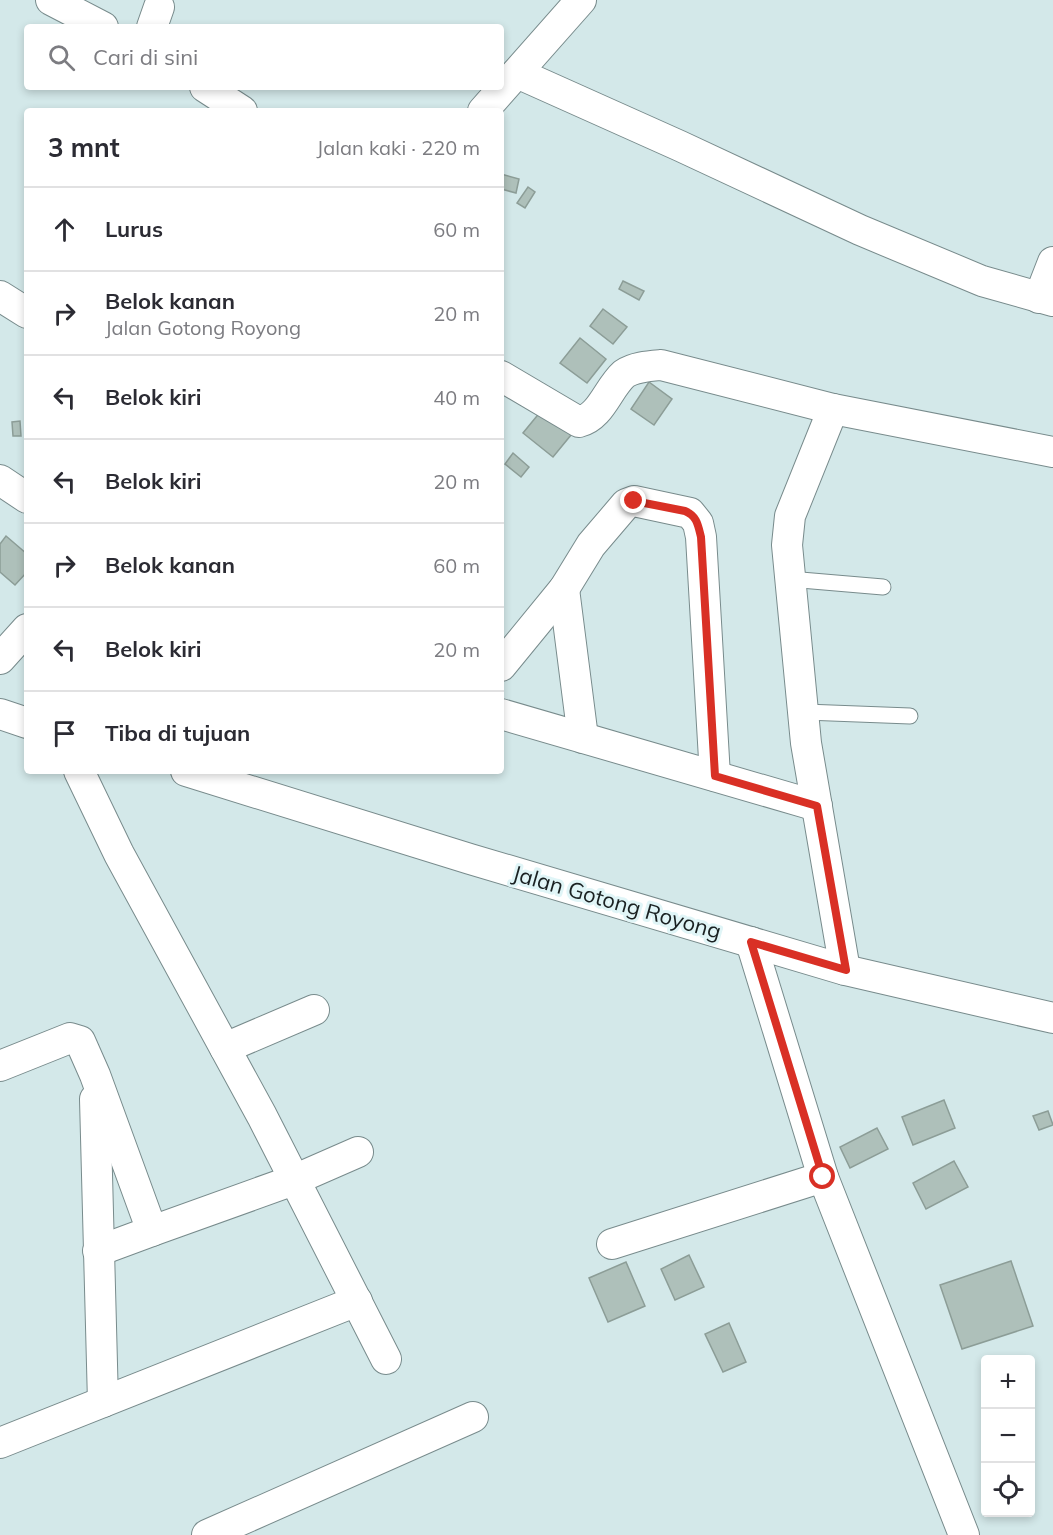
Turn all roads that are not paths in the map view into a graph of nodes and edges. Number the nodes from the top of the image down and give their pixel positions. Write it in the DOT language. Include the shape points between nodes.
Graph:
graph roads {
  1 [pos="51,0"];
  2 [pos="581,0"];
  3 [pos="97,24"];
  4 [pos="517,73"];
  5 [pos="504,88"];
  6 [pos="210,90"];
  7 [pos="502,90"];
  8 [pos="237,108"];
  9 [pos="486,108"];
  10 [pos="1053,262"];
  11 [pos="0,296"];
  12 [pos="1046,299"];
  13 [pos="24,311"];
  14 [pos="504,378"];
  15 [pos="833,410"];
  16 [pos="1053,452"];
  17 [pos="0,480"];
  18 [pos="24,496"];
  19 [pos="789,579"];
  20 [pos="883,587"];
  21 [pos="564,589"];
  22 [pos="24,631"];
  23 [pos="0,659"];
  24 [pos="504,662"];
  25 [pos="805,712"];
  26 [pos="0,714"];
  27 [pos="504,715"];
  28 [pos="910,717"];
  29 [pos="24,722"];
  30 [pos="583,738"];
  31 [pos="80,774"];
  32 [pos="196,774"];
  33 [pos="715,776"];
  34 [pos="817,806"];
  35 [pos="751,942"];
  36 [pos="846,970"];
  37 [pos="314,1010"];
  38 [pos="1053,1018"];
  39 [pos="225,1048"];
  40 [pos="0,1066"];
  41 [pos="95,1076"];
  42 [pos="358,1152"];
  43 [pos="823,1177"];
  44 [pos="294,1180"];
  45 [pos="152,1231"];
  46 [pos="612,1244"];
  47 [pos="98,1251"];
  48 [pos="357,1301"];
  49 [pos="386,1359"];
  50 [pos="103,1402"];
  51 [pos="473,1417"];
  52 [pos="0,1443"];
  53 [pos="207,1535"];
  54 [pos="964,1535"];
  1 -- 3 [label="street"];
  2 -- 4 [label="street"];
  4 -- 5 [label="street"];
  4 -- 12 [label="street" via="860,230 982,281"];
  6 -- 8 [label="street"];
  7 -- 9 [label="street"];
  10 -- 12 [label="street"];
  11 -- 13 [label="street"];
  14 -- 15 [label="street" via="579,422 591,417 625,374 661,365"];
  15 -- 16 [label="street"];
  15 -- 19 [label="street" via="790,516"];
  17 -- 18 [label="street"];
  19 -- 20 [label="lane"];
  19 -- 25 [label="street"];
  21 -- 24 [label="street"];
  21 -- 30 [label="street"];
  21 -- 33 [label="street" via="591,545 630,502 685,511 694,517 701,537"];
  22 -- 23 [label="street"];
  25 -- 28 [label="lane"];
  25 -- 34 [label="street"];
  26 -- 29 [label="street"];
  27 -- 30 [label="street"];
  30 -- 33 [label="street"];
  31 -- 39 [label="street" via="119,854"];
  32 -- 35 [label="street, Jalan Gotong Royong"];
  33 -- 34 [label="street"];
  34 -- 36 [label="street"];
  35 -- 36 [label="street, Jalan Gotong Royong"];
  35 -- 43 [label="street"];
  36 -- 38 [label="street, Jalan Gotong Royong"];
  37 -- 39 [label="street"];
  39 -- 44 [label="street"];
  40 -- 41 [label="street" via="73,1038 83,1046"];
  41 -- 45 [label="street"];
  41 -- 47 [label="street"];
  42 -- 44 [label="street"];
  43 -- 46 [label="street"];
  43 -- 54 [label="street"];
  44 -- 45 [label="street"];
  44 -- 48 [label="street"];
  45 -- 47 [label="street"];
  47 -- 50 [label="street"];
  48 -- 49 [label="street"];
  48 -- 50 [label="street"];
  50 -- 52 [label="street"];
  51 -- 53 [label="street"];
}
